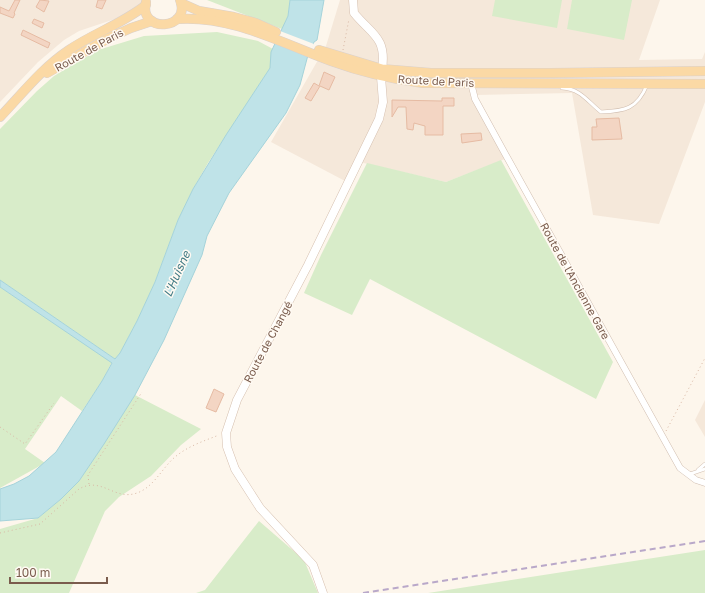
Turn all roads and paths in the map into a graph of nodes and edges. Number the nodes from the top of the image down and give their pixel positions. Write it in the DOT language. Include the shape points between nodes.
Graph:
graph roads {
  1 [pos="180,1"];
  2 [pos="146,3"];
  3 [pos="353,4"];
  4 [pos="177,19"];
  5 [pos="152,21"];
  6 [pos="275,35"];
  7 [pos="317,52"];
  8 [pos="341,57"];
  9 [pos="705,70"];
  10 [pos="382,73"];
  11 [pos="471,83"];
  12 [pos="537,83"];
  13 [pos="648,84"];
  14 [pos="705,84"];
  15 [pos="29,86"];
  16 [pos="0,117"];
  17 [pos="705,358"];
  18 [pos="142,392"];
  19 [pos="54,403"];
  20 [pos="0,427"];
  21 [pos="226,433"];
  22 [pos="663,437"];
  23 [pos="705,464"];
  24 [pos="705,469"];
  25 [pos="697,471"];
  26 [pos="688,475"];
  27 [pos="705,483"];
  28 [pos="90,485"];
  29 [pos="0,532"];
  30 [pos="323,592"];
  1 -- 4 [label="main road" via="181,8"];
  1 -- 6 [label="main road, Route de Paris" via="199,11 256,24"];
  2 -- 5 [label="main road" via="147,15"];
  2 -- 15 [label="main road, Route de Paris" via="130,18 68,50 48,65"];
  3 -- 8 [label="path"];
  3 -- 10 [label="street, Route de Changé" via="354,13 374,32 382,44"];
  4 -- 5 [label="main road, Route de Paris" via="167,25"];
  4 -- 6 [label="main road, Route de Paris" via="193,18"];
  5 -- 15 [label="main road, Route de Paris" via="109,38 68,60"];
  6 -- 7 [label="main road, Route de Paris"];
  7 -- 8 [label="main road, Route de Paris"];
  7 -- 10 [label="main road, Route de Paris"];
  8 -- 10 [label="main road, Route de Paris"];
  9 -- 10 [label="main road, Route de Paris"];
  10 -- 11 [label="main road, Route de Paris" via="423,83"];
  10 -- 21 [label="street, Route de Changé" via="383,102 379,118 308,265 237,400"];
  11 -- 12 [label="main road, Route de Paris"];
  11 -- 22 [label="street, Route de l'Ancienne Gare" via="475,99 499,144"];
  12 -- 13 [label="main road, Route de Paris"];
  12 -- 13 [label="lane" via="570,88 588,98 601,112 620,111 634,106"];
  13 -- 14 [label="main road, Route de Paris"];
  15 -- 16 [label="main road, Route de Paris"];
  17 -- 22 [label="path"];
  18 -- 28 [label="path" via="88,475"];
  19 -- 20 [label="path" via="25,444"];
  21 -- 28 [label="path" via="189,447 174,457 157,478 140,492 127,496 94,484"];
  21 -- 30 [label="street, Route de Changé" via="227,447 235,469 260,508 313,565"];
  22 -- 26 [label="street, Route de l'Ancienne Gare" via="680,468"];
  23 -- 25 [label="lane"];
  24 -- 25 [label="lane"];
  25 -- 26 [label="lane"];
  26 -- 27 [label="street"];
  28 -- 29 [label="path" via="79,489 40,524"];
}
